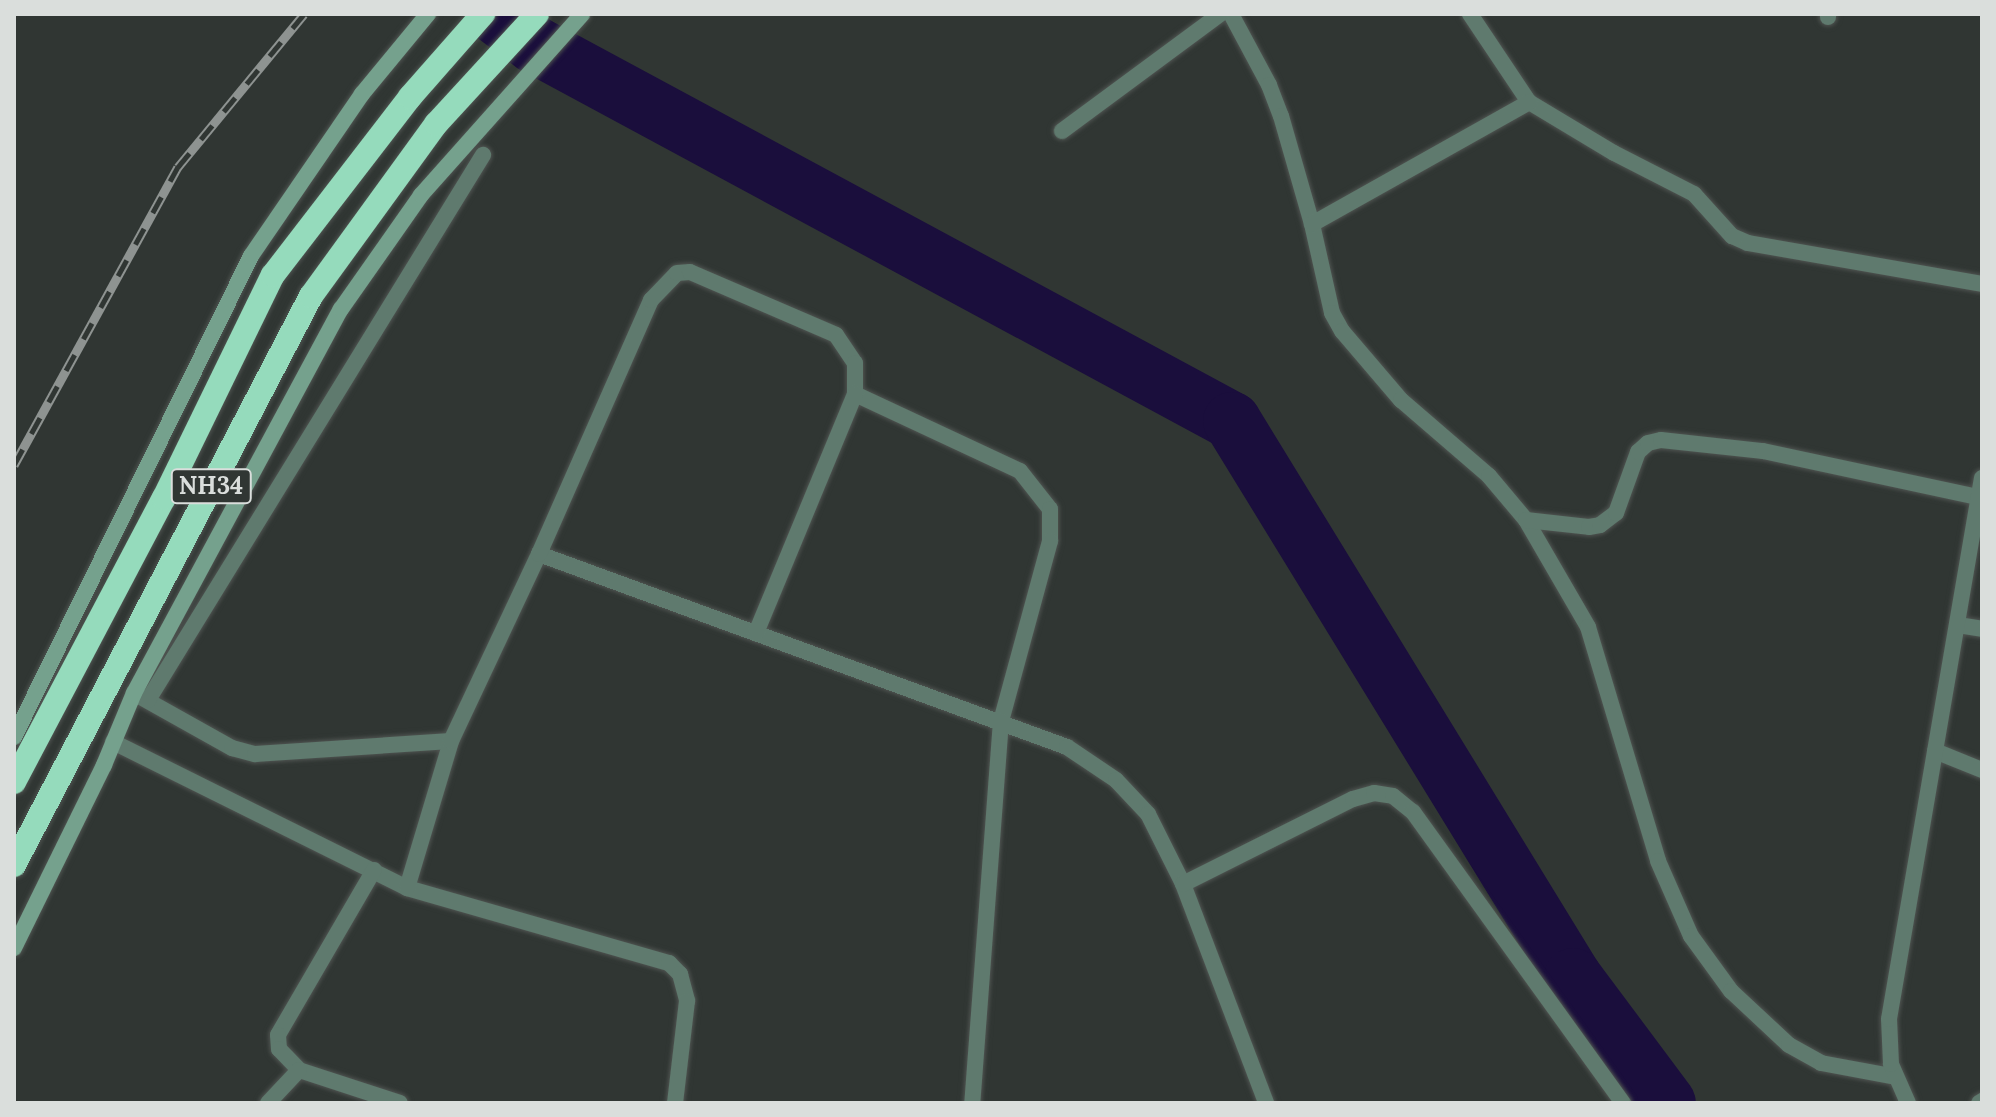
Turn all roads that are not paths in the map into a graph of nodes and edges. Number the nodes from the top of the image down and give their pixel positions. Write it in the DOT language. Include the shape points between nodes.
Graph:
graph roads {
  1 [pos="483,14"];
  2 [pos="537,14"];
  3 [pos="582,14"];
  4 [pos="1220,14"];
  5 [pos="1231,14"];
  6 [pos="1470,14"];
  7 [pos="424,20"];
  8 [pos="1529,102"];
  9 [pos="1062,131"];
  10 [pos="483,155"];
  11 [pos="1312,224"];
  12 [pos="1982,284"];
  13 [pos="855,394"];
  14 [pos="1982,478"];
  15 [pos="1978,497"];
  16 [pos="1526,520"];
  17 [pos="539,554"];
  18 [pos="1958,625"];
  19 [pos="1982,629"];
  20 [pos="756,633"];
  21 [pos="141,696"];
  22 [pos="1001,721"];
  23 [pos="14,737"];
  24 [pos="451,741"];
  25 [pos="113,742"];
  26 [pos="1935,751"];
  27 [pos="1982,770"];
  28 [pos="14,782"];
  29 [pos="14,865"];
  30 [pos="374,870"];
  31 [pos="1183,884"];
  32 [pos="407,888"];
  33 [pos="14,948"];
  34 [pos="299,1070"];
  35 [pos="1896,1077"];
  36 [pos="268,1103"];
  37 [pos="400,1103"];
  38 [pos="675,1103"];
  39 [pos="972,1103"];
  40 [pos="1266,1103"];
  41 [pos="1623,1103"];
  42 [pos="1908,1103"];
  1 -- 28 [label="highway, NH34" via="410,97 273,275 164,498"];
  2 -- 29 [label="highway, NH34" via="436,124 311,296"];
  3 -- 21 [label="street" via="421,195 341,309"];
  4 -- 9 [label="street"];
  5 -- 11 [label="street" via="1281,116"];
  6 -- 8 [label="street"];
  7 -- 23 [label="street" via="362,94 251,256"];
  8 -- 11 [label="street"];
  8 -- 12 [label="street" via="1694,194 1732,236 1748,243"];
  10 -- 21 [label="street"];
  11 -- 16 [label="street" via="1332,313 1342,331 1401,400 1470,458"];
  13 -- 17 [label="street" via="855,363 836,335 690,272 677,273 651,300"];
  13 -- 20 [label="street"];
  13 -- 22 [label="street" via="1020,471 1050,509 1050,541"];
  14 -- 15 [label="street"];
  15 -- 16 [label="street" via="1763,451 1661,440 1638,452 1616,513 1600,525"];
  15 -- 18 [label="street"];
  16 -- 35 [label="street" via="1588,627 1658,861 1691,936 1731,991 1789,1045 1821,1063"];
  17 -- 20 [label="street"];
  17 -- 24 [label="street"];
  18 -- 19 [label="street"];
  18 -- 26 [label="street"];
  20 -- 22 [label="street"];
  21 -- 24 [label="street" via="232,748 255,754"];
  21 -- 25 [label="street"];
  22 -- 31 [label="street" via="1067,747 1116,780 1148,814"];
  22 -- 39 [label="street"];
  24 -- 32 [label="street"];
  25 -- 30 [label="street"];
  25 -- 33 [label="street"];
  26 -- 27 [label="street"];
  26 -- 35 [label="street" via="1889,1019"];
  30 -- 32 [label="street"];
  30 -- 34 [label="street" via="278,1035 279,1049"];
  31 -- 40 [label="street"];
  31 -- 41 [label="street" via="1353,799 1374,793 1393,796 1413,812"];
  32 -- 38 [label="street" via="669,963 680,974 687,1001"];
  34 -- 36 [label="street"];
  34 -- 37 [label="street"];
  35 -- 42 [label="street"];
}
